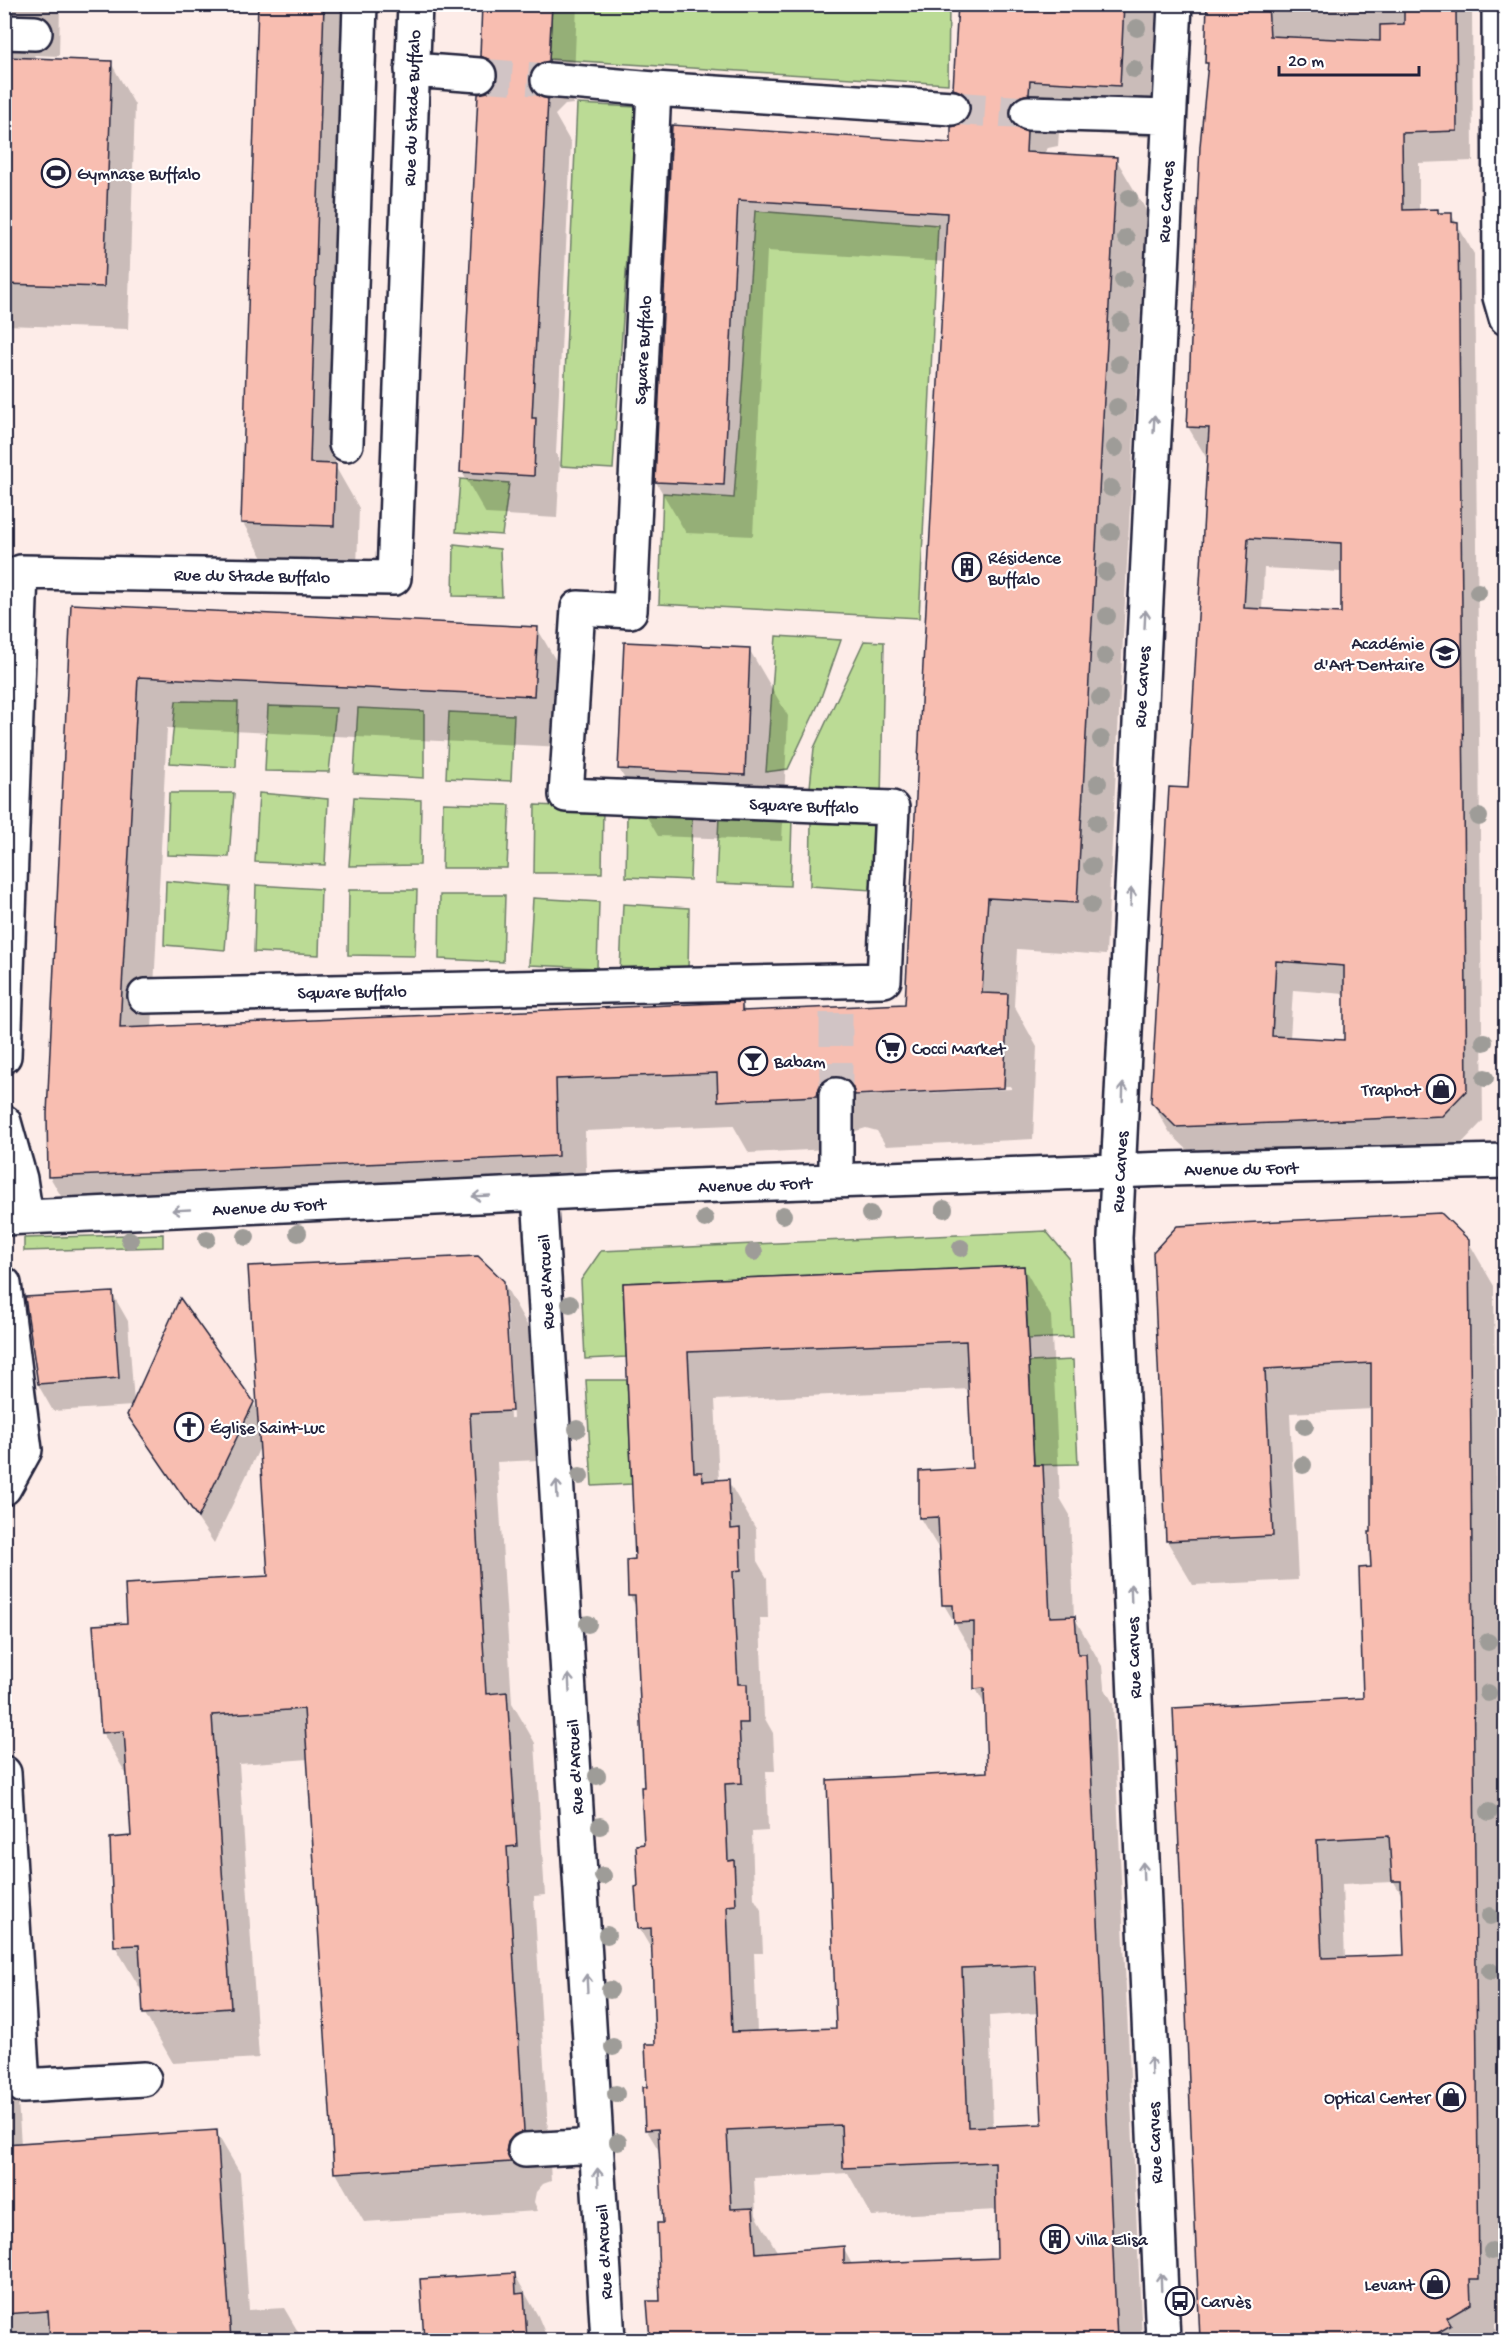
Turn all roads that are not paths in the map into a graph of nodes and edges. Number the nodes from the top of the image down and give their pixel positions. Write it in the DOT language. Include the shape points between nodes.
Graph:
graph roads {
  1 [pos="360,4"];
  2 [pos="415,4"];
  3 [pos="1175,4"];
  4 [pos="1499,4"];
  5 [pos="412,70"];
  6 [pos="1502,72"];
  7 [pos="479,75"];
  8 [pos="548,80"];
  9 [pos="654,89"];
  10 [pos="952,108"];
  11 [pos="1028,113"];
  12 [pos="1169,117"];
  13 [pos="1506,318"];
  14 [pos="346,444"];
  15 [pos="145,996"];
  16 [pos="4,1056"];
  17 [pos="836,1095"];
  18 [pos="4,1122"];
  19 [pos="1506,1161"];
  20 [pos="1119,1172"];
  21 [pos="836,1181"];
  22 [pos="539,1194"];
  23 [pos="15,1218"];
  24 [pos="4,1284"];
  25 [pos="4,1488"];
  26 [pos="4,1773"];
  27 [pos="144,2079"];
  28 [pos="597,2146"];
  29 [pos="525,2150"];
  30 [pos="608,2340"];
  31 [pos="1163,2340"];
  1 -- 14 [label="street"];
  2 -- 5 [label="street, Rue du Stade Buffalo"];
  3 -- 12 [label="street, Rue Carves"];
  4 -- 6 [label="street"];
  5 -- 7 [label="street"];
  5 -- 16 [label="street, Rue du Stade Buffalo" via="394,578 21,572"];
  6 -- 13 [label="street" via="1500,297"];
  8 -- 9 [label="street"];
  9 -- 10 [label="street"];
  9 -- 15 [label="street, Square Buffalo" via="630,611 578,608 566,795 892,808 884,980 836,993"];
  11 -- 12 [label="street"];
  20 -- 12 [label="street, Rue Carves, one-way"];
  17 -- 21 [label="street"];
  18 -- 23 [label="street" via="20,1179"];
  19 -- 20 [label="street, Avenue du Fort"];
  20 -- 21 [label="street, Avenue du Fort"];
  31 -- 20 [label="street, Rue Carves, one-way" via="1115,1238"];
  21 -- 22 [label="street, Avenue du Fort"];
  22 -- 23 [label="street, Avenue du Fort, one-way"];
  28 -- 22 [label="street, Rue d'Arcueil, one-way"];
  24 -- 25 [label="street" via="25,1450"];
  26 -- 27 [label="street" via="23,2086"];
  28 -- 29 [label="street"];
  30 -- 28 [label="street, Rue d'Arcueil, one-way"];
}
